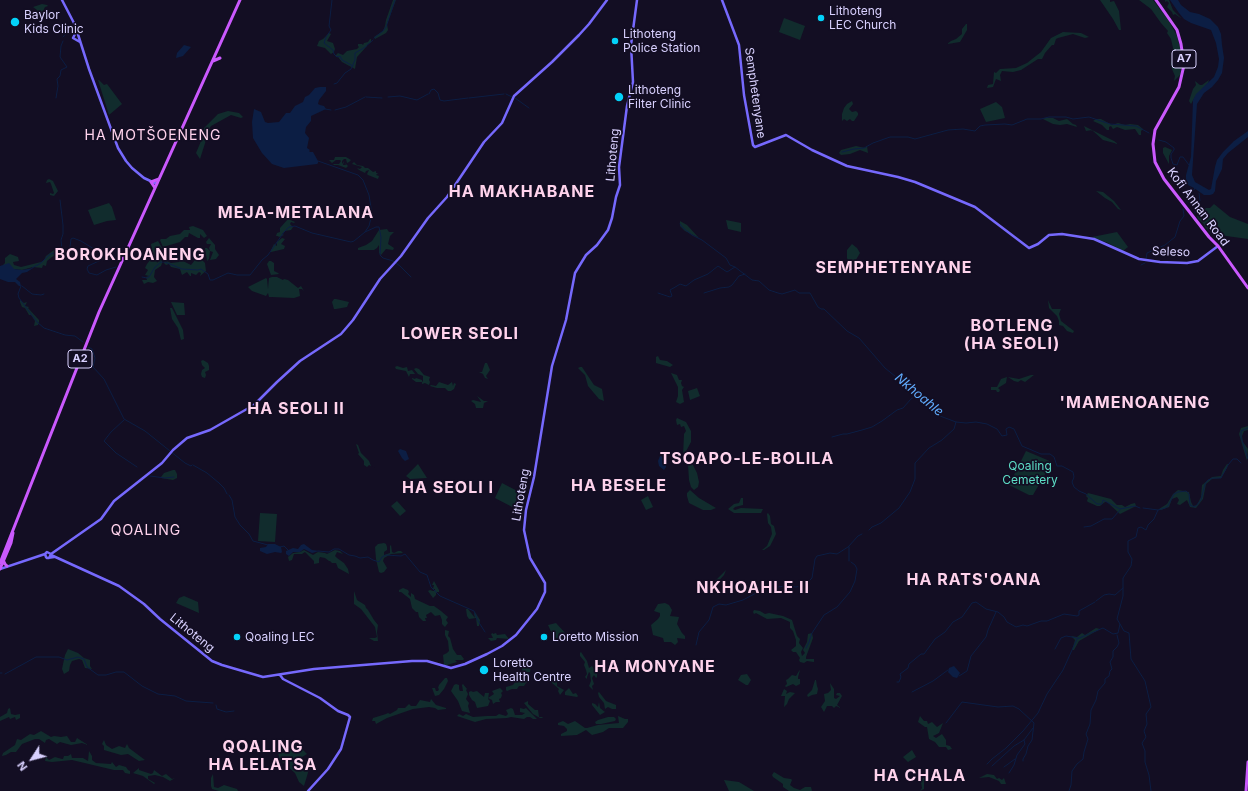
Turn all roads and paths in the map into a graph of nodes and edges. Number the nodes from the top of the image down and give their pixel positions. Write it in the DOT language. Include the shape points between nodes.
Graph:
graph roads {
  1 [pos="62,0"];
  2 [pos="240,0"];
  3 [pos="607,0"];
  4 [pos="636,0"];
  5 [pos="722,0"];
  6 [pos="1156,0"];
  7 [pos="77,30"];
  8 [pos="80,42"];
  9 [pos="216,54"];
  10 [pos="213,61"];
  11 [pos="160,178"];
  12 [pos="151,182"];
  13 [pos="157,184"];
  14 [pos="155,188"];
  15 [pos="1218,246"];
  16 [pos="1120,251"];
  17 [pos="1248,288"];
  18 [pos="13,531"];
  19 [pos="55,551"];
  20 [pos="48,555"];
  21 [pos="56,558"];
  22 [pos="3,560"];
  23 [pos="0,563"];
  24 [pos="8,566"];
  25 [pos="0,569"];
  26 [pos="280,675"];
  27 [pos="1248,762"];
  28 [pos="308,791"];
  29 [pos="1246,791"];
  1 -- 7 [label="main road"];
  2 -- 9 [label="main road, A2"];
  3 -- 19 [label="main road" via="579,35 517,93 502,124 484,142 447,197 375,286 353,320 336,338 300,361 254,405 210,430 189,437 162,463 114,501 101,519"];
  4 -- 26 [label="main road, Lithoteng" via="631,45 633,82 619,167 620,185 608,230 586,255 575,273 566,320 552,366 534,477 526,510 524,530 530,558 545,583 545,595 524,627 509,642 459,666 447,668 427,661 412,661 314,669"];
  5 -- 16 [label="main road, Semphetenyane" via="739,45 744,95 755,147 786,135 847,166 915,182 975,207 1029,248 1049,235 1058,233 1094,239"];
  6 -- 15 [label="main road, Kofi Annan Road / A7" via="1176,30 1184,65 1178,87 1155,130 1154,157 1164,179"];
  7 -- 8 [label="main road"];
  7 -- 8 [label="main road" via="73,38"];
  8 -- 12 [label="main road" via="118,148 132,168"];
  9 -- 10 [label="main road, A2"];
  9 -- 10 [label="main road" via="220,57"];
  10 -- 11 [label="main road, A2"];
  11 -- 12 [label="main road"];
  11 -- 13 [label="main road, A2"];
  12 -- 13 [label="main road"];
  12 -- 14 [label="main road"];
  13 -- 14 [label="main road, A2"];
  14 -- 18 [label="main road, A2" via="88,337"];
  15 -- 16 [label="main road, Seleso" via="1198,261 1187,263 1141,259"];
  15 -- 17 [label="main road, Kofi Annan Road / A7"];
  18 -- 22 [label="main road, A2" via="11,543"];
  18 -- 23 [label="main road, A2"];
  19 -- 20 [label="main road"];
  19 -- 21 [label="main road"];
  20 -- 21 [label="main road, Lithoteng"];
  20 -- 24 [label="main road"];
  21 -- 26 [label="main road, Lithoteng" via="119,586 216,663 263,677"];
  22 -- 24 [label="main road"];
  22 -- 25 [label="main road, A2"];
  24 -- 25 [label="main road"];
  26 -- 28 [label="main road" via="350,717 341,749 323,776"];
  27 -- 29 [label="main road"];
}
